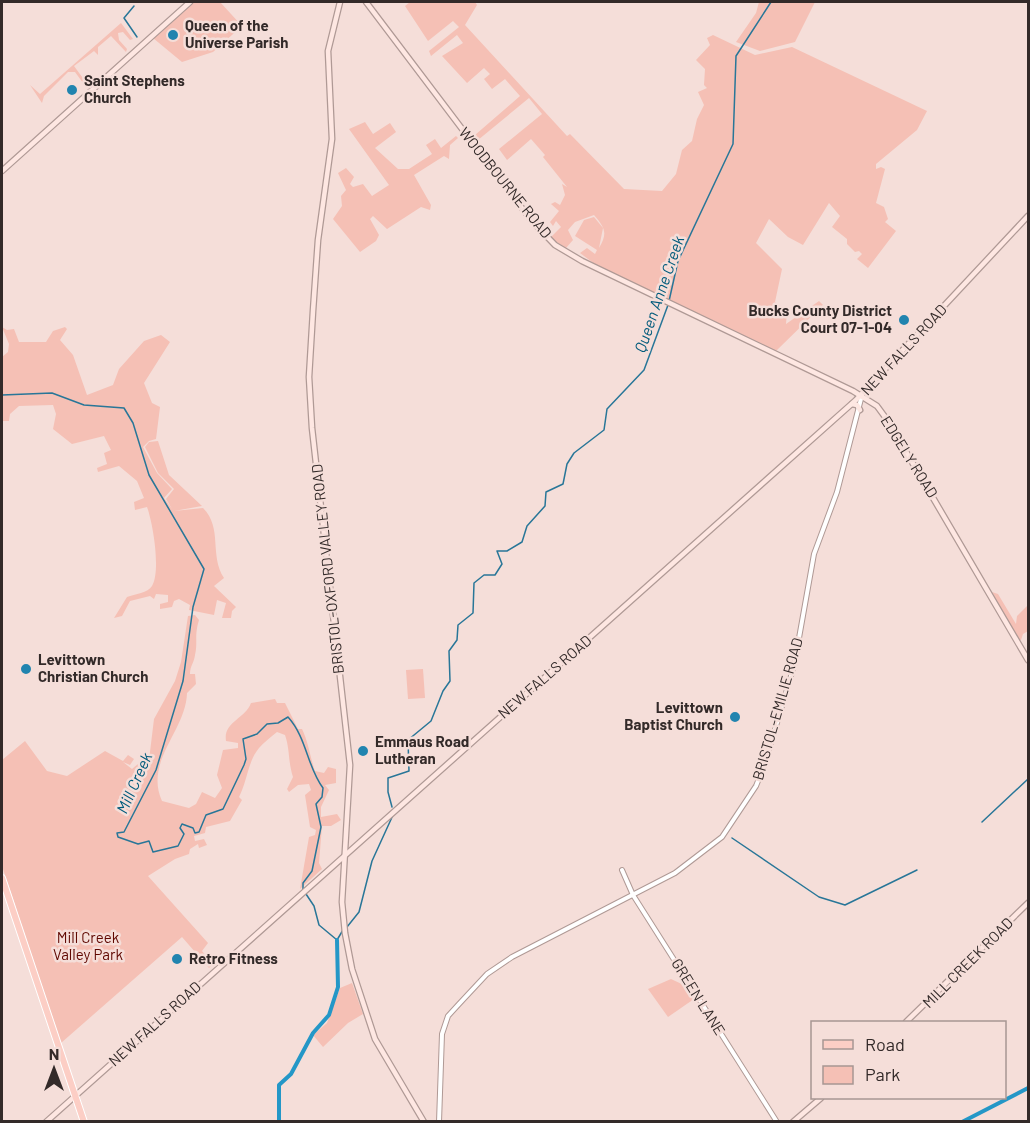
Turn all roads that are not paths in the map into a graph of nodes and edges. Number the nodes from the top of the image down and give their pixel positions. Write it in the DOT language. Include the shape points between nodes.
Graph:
graph roads {
  1 [pos="190,2"];
  2 [pos="340,2"];
  3 [pos="366,2"];
  4 [pos="2,171"];
  5 [pos="1029,216"];
  6 [pos="688,312"];
  7 [pos="862,395"];
  8 [pos="852,404"];
  9 [pos="860,410"];
  10 [pos="1029,660"];
  11 [pos="345,841"];
  12 [pos="357,844"];
  13 [pos="344,855"];
  14 [pos="334,864"];
  15 [pos="343,869"];
  16 [pos="622,870"];
  17 [pos="2,878"];
  18 [pos="633,895"];
  19 [pos="1029,903"];
  20 [pos="908,1021"];
  21 [pos="74,1095"];
  22 [pos="820,1099"];
  23 [pos="46,1122"];
  24 [pos="84,1122"];
  25 [pos="424,1122"];
  26 [pos="439,1122"];
  27 [pos="777,1122"];
  28 [pos="793,1122"];
  1 -- 4 [label="main road"];
  2 -- 11 [label="main road, BRISTOL-OXFORD VALLEY ROAD" via="328,51 332,150 318,240 309,377 350,765"];
  3 -- 6 [label="main road, WOODBOURNE ROAD" via="542,233 575,258"];
  5 -- 7 [label="main road, NEW FALLS ROAD"];
  6 -- 7 [label="main road, EDGELY ROAD"];
  7 -- 8 [label="main road, NEW FALLS ROAD"];
  7 -- 9 [label="street, BRISTOL-EMILIE ROAD"];
  7 -- 10 [label="main road, EDGELY ROAD" via="877,406 895,433"];
  8 -- 9 [label="main road"];
  8 -- 12 [label="main road, NEW FALLS ROAD"];
  9 -- 18 [label="street, BRISTOL-EMILIE ROAD" via="816,548 796,656 759,779 722,837 670,876"];
  11 -- 12 [label="main road"];
  11 -- 13 [label="main road, BRISTOL-OXFORD VALLEY ROAD"];
  12 -- 13 [label="main road, NEW FALLS ROAD"];
  13 -- 14 [label="main road, NEW FALLS ROAD"];
  13 -- 15 [label="main road, BRISTOL-OXFORD VALLEY ROAD"];
  14 -- 15 [label="main road"];
  14 -- 21 [label="main road, NEW FALLS ROAD"];
  15 -- 25 [label="main road, BRISTOL-OXFORD VALLEY ROAD" via="343,923 352,969 375,1039"];
  16 -- 18 [label="street, GREEN LANE"];
  17 -- 21 [label="main road"];
  18 -- 26 [label="street, BRISTOL-EMILIE ROAD" via="512,957 484,977 449,1015 441,1042"];
  18 -- 27 [label="street, GREEN LANE"];
  19 -- 20 [label="main road, MILL CREEK ROAD"];
  21 -- 23 [label="main road, NEW FALLS ROAD"];
  21 -- 24 [label="main road"];
  22 -- 28 [label="main road"];
}
